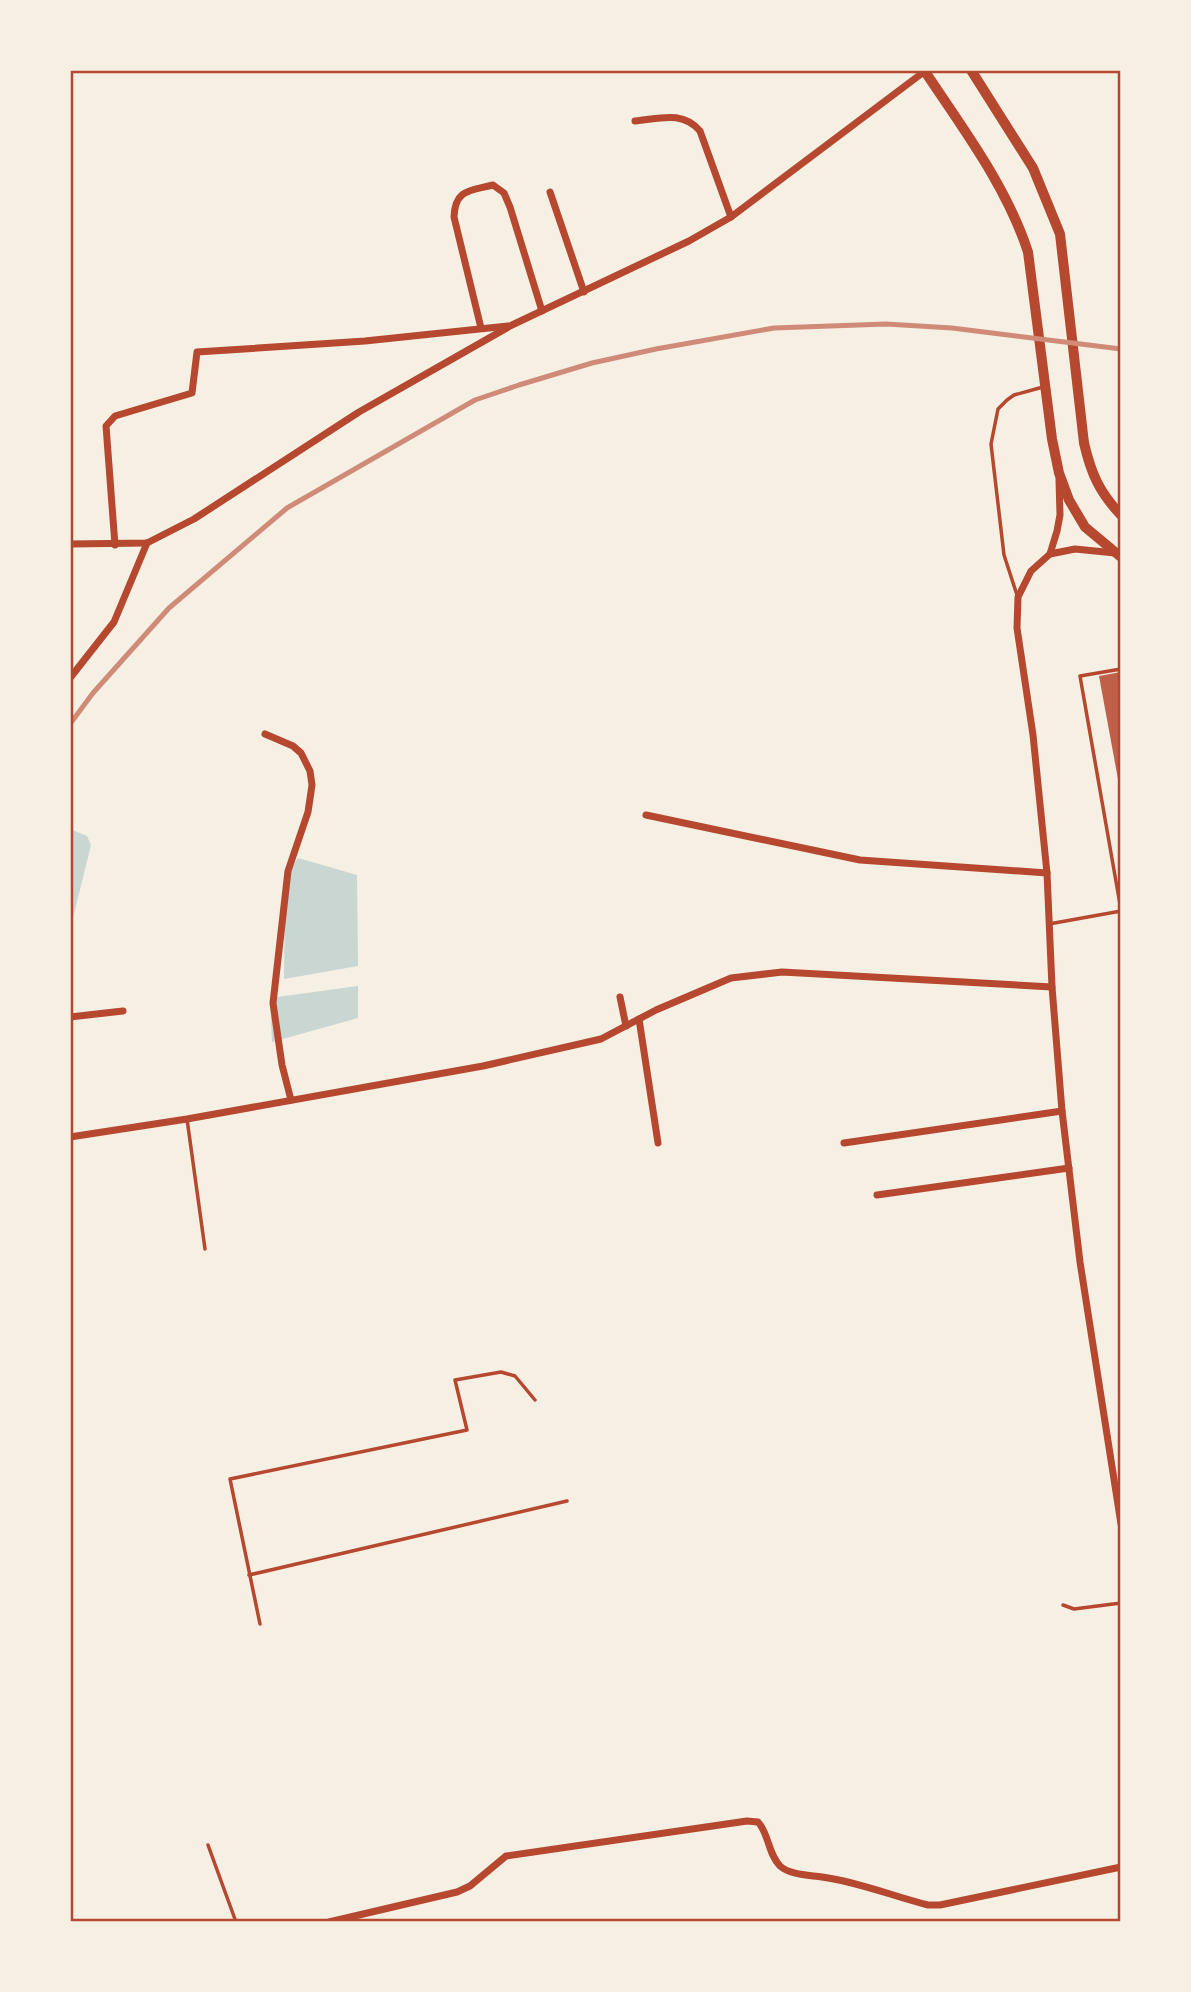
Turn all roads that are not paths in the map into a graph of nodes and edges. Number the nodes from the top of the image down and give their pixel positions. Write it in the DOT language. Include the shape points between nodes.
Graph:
graph roads {
  1 [pos="925,70"];
  2 [pos="971,70"];
  3 [pos="635,121"];
  4 [pos="550,192"];
  5 [pos="731,216"];
  6 [pos="584,292"];
  7 [pos="542,311"];
  8 [pos="512,325"];
  9 [pos="481,328"];
  10 [pos="1045,387"];
  11 [pos="1059,473"];
  12 [pos="1121,515"];
  13 [pos="147,543"];
  14 [pos="70,544"];
  15 [pos="115,545"];
  16 [pos="1050,554"];
  17 [pos="1118,555"];
  18 [pos="1018,597"];
  19 [pos="1121,669"];
  20 [pos="70,678"];
  21 [pos="265,734"];
  22 [pos="646,815"];
  23 [pos="1048,873"];
  24 [pos="1121,910"];
  25 [pos="1049,924"];
  26 [pos="1052,988"];
  27 [pos="620,997"];
  28 [pos="123,1011"];
  29 [pos="70,1017"];
  30 [pos="639,1020"];
  31 [pos="626,1026"];
  32 [pos="291,1100"];
  33 [pos="1062,1111"];
  34 [pos="187,1119"];
  35 [pos="70,1137"];
  36 [pos="658,1143"];
  37 [pos="844,1143"];
  38 [pos="1069,1168"];
  39 [pos="877,1195"];
  40 [pos="205,1249"];
  41 [pos="535,1400"];
  42 [pos="567,1500"];
  43 [pos="1121,1524"];
  44 [pos="249,1575"];
  45 [pos="1121,1603"];
  46 [pos="1063,1605"];
  47 [pos="260,1625"];
  48 [pos="208,1844"];
  49 [pos="1121,1867"];
  50 [pos="236,1922"];
  51 [pos="329,1922"];
  1 -- 5 [label="street"];
  1 -- 10 [label="main road" via="1018,223 1028,252"];
  2 -- 12 [label="main road" via="1033,168 1060,233 1084,443 1091,472"];
  3 -- 5 [label="street" via="691,120 700,131"];
  4 -- 6 [label="street"];
  5 -- 6 [label="street"];
  6 -- 7 [label="street"];
  7 -- 8 [label="street"];
  7 -- 9 [label="street" via="504,193 493,185 463,192 454,203 454,217"];
  8 -- 9 [label="street"];
  8 -- 13 [label="street" via="359,412 194,519"];
  9 -- 15 [label="street" via="197,352 192,393 115,416 106,425"];
  10 -- 11 [label="main road"];
  10 -- 18 [label="lane" via="1007,400 999,409 991,444 1003,555"];
  11 -- 16 [label="street" via="1060,515"];
  11 -- 17 [label="main road" via="1085,527"];
  13 -- 15 [label="street"];
  13 -- 20 [label="street" via="114,622"];
  14 -- 15 [label="street"];
  16 -- 17 [label="street" via="1075,549"];
  16 -- 18 [label="street" via="1031,570"];
  18 -- 23 [label="street" via="1017,628"];
  19 -- 24 [label="lane" via="1080,676"];
  21 -- 32 [label="street" via="301,753 312,785 288,871 273,1003"];
  22 -- 23 [label="street" via="860,860"];
  23 -- 25 [label="street"];
  24 -- 25 [label="lane"];
  25 -- 26 [label="street"];
  26 -- 30 [label="street" via="782,972 731,978"];
  26 -- 33 [label="street"];
  27 -- 31 [label="street"];
  28 -- 29 [label="street"];
  30 -- 31 [label="street"];
  30 -- 36 [label="street"];
  31 -- 32 [label="street" via="601,1039 483,1066"];
  32 -- 34 [label="street"];
  33 -- 37 [label="street"];
  33 -- 38 [label="street"];
  34 -- 35 [label="street"];
  34 -- 40 [label="lane"];
  38 -- 39 [label="street"];
  38 -- 43 [label="street"];
  41 -- 44 [label="lane" via="515,1376 501,1371 455,1381 467,1430 230,1479"];
  42 -- 44 [label="lane"];
  44 -- 47 [label="lane"];
  45 -- 46 [label="lane" via="1074,1609"];
  48 -- 50 [label="lane"];
  49 -- 51 [label="street" via="928,1905 852,1881 781,1867 765,1829 758,1822 747,1821 506,1856 457,1892"];
}
